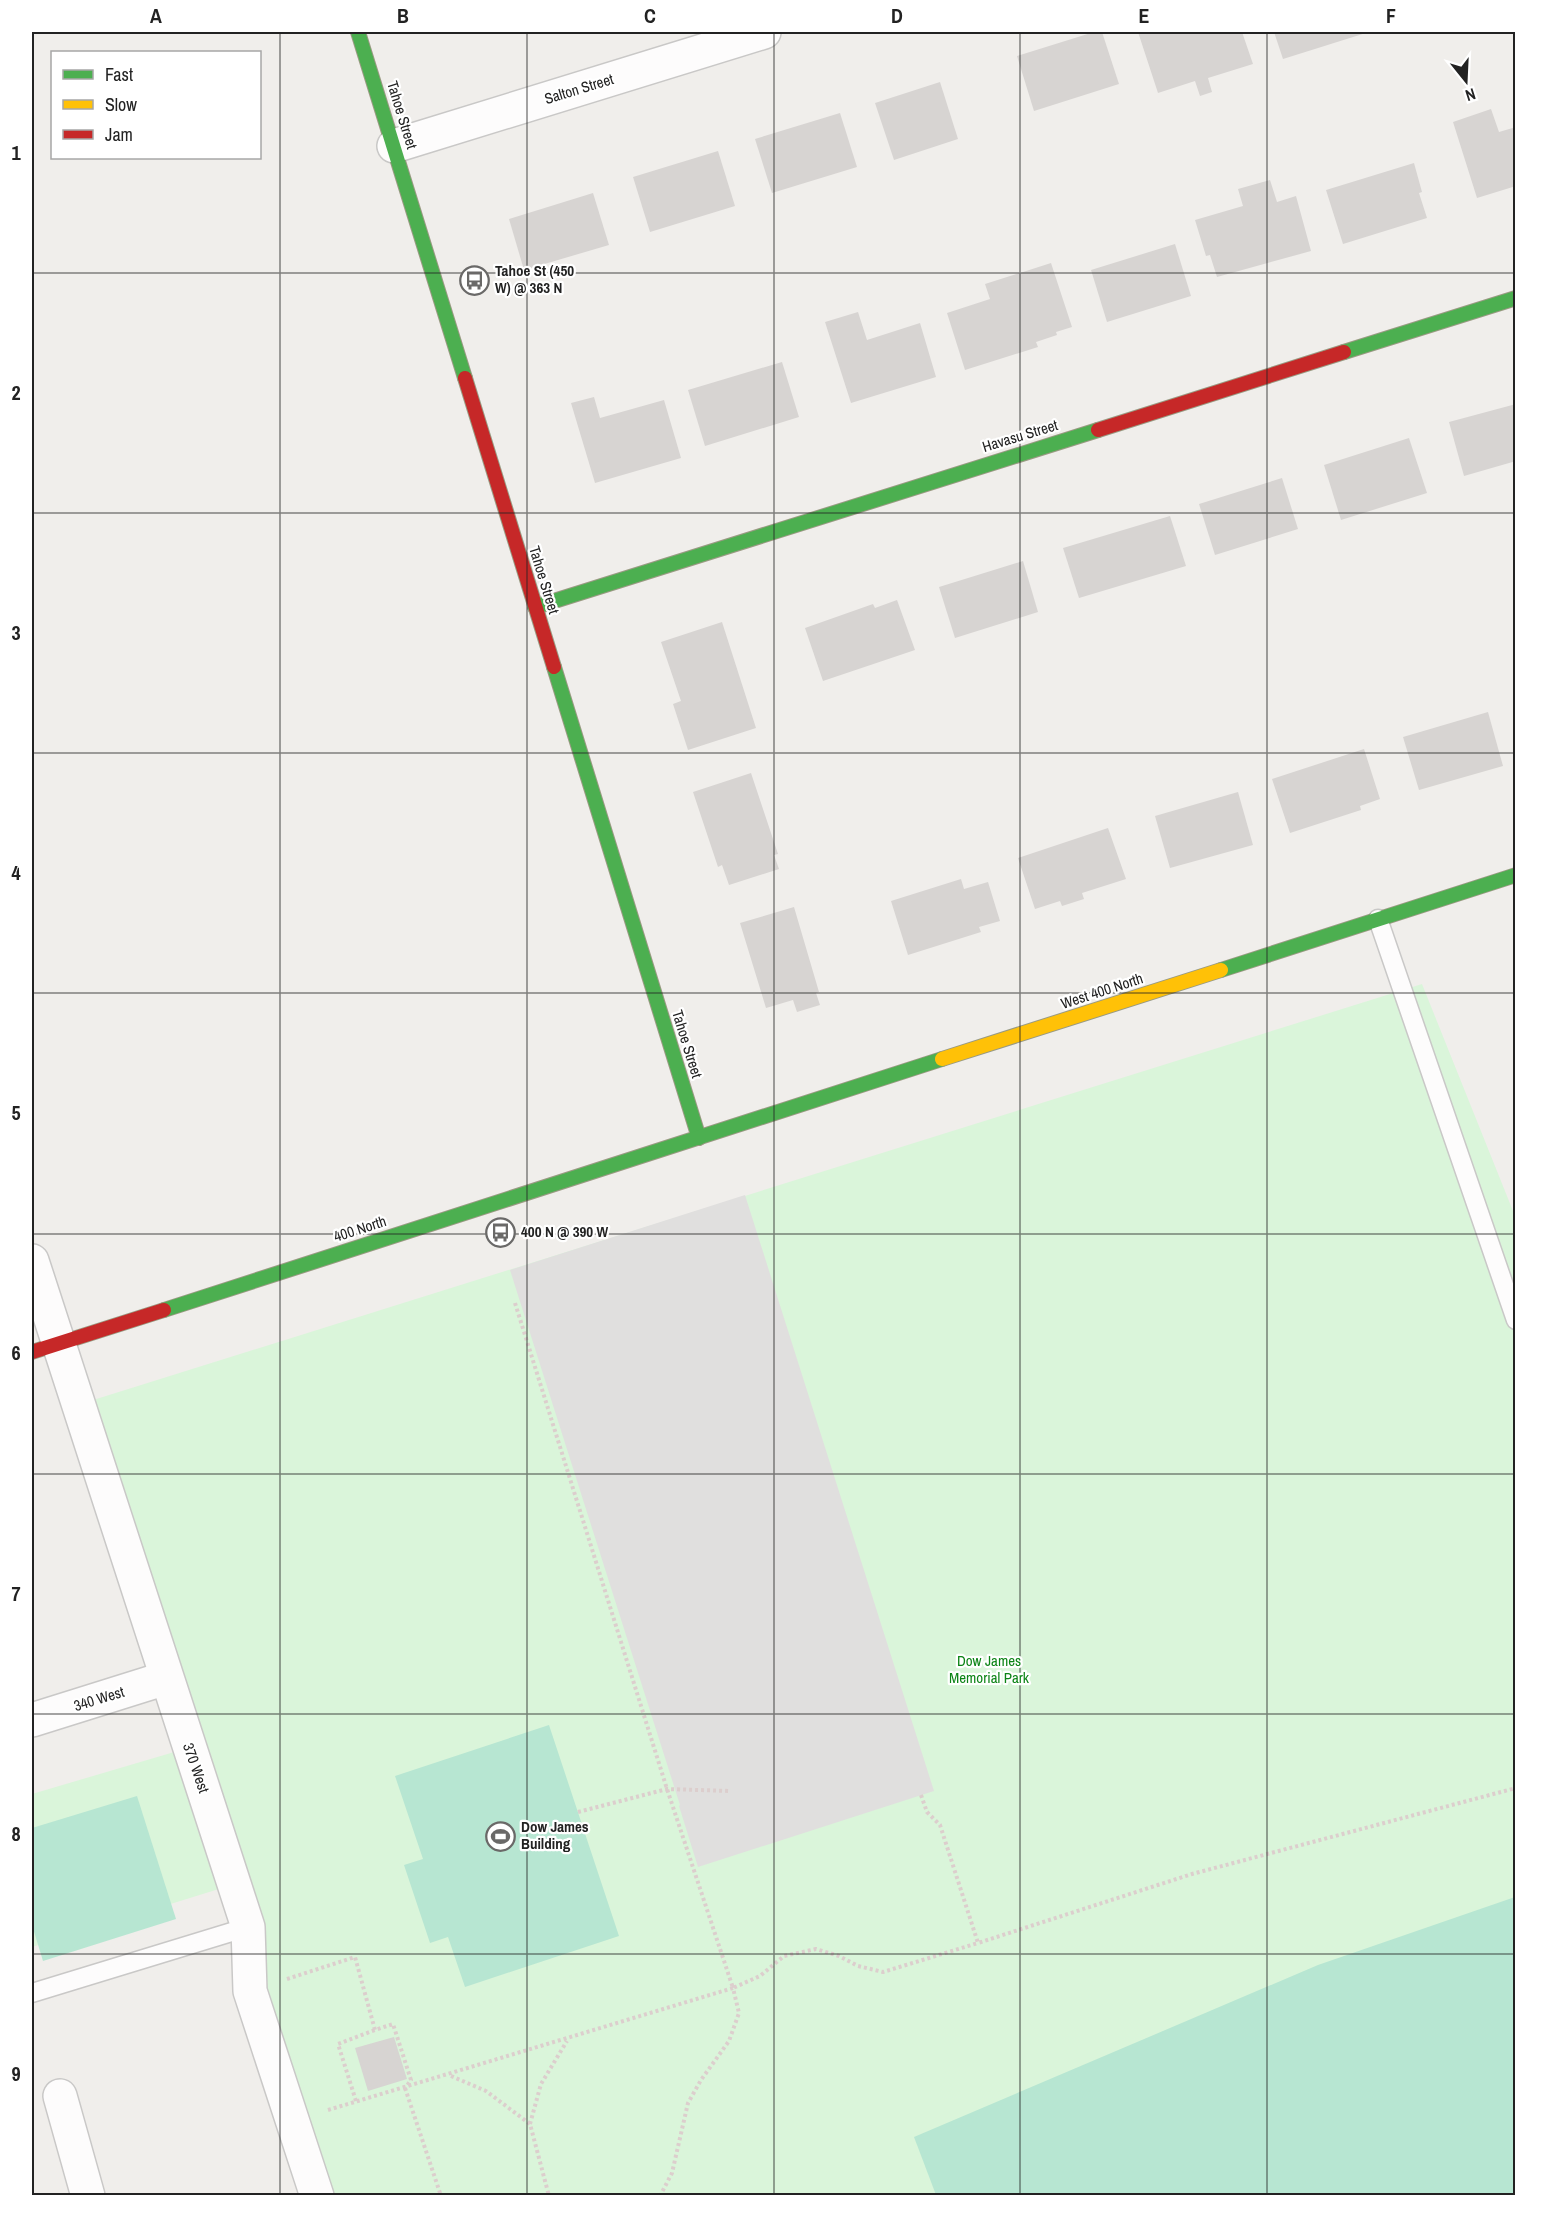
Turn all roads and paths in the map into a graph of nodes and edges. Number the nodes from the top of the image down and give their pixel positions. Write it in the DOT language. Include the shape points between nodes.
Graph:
graph roads {
  1 [pos="358,32"];
  2 [pos="764,32"];
  3 [pos="394,146"];
  4 [pos="1515,298"];
  5 [pos="535,607"];
  6 [pos="1515,875"];
  7 [pos="1378,919"];
  8 [pos="699,1138"];
  9 [pos="32,1261"];
  10 [pos="515,1303"];
  11 [pos="1515,1320"];
  12 [pos="45,1347"];
  13 [pos="166,1678"];
  14 [pos="32,1720"];
  15 [pos="1515,1788"];
  16 [pos="667,1789"];
  17 [pos="730,1791"];
  18 [pos="921,1795"];
  19 [pos="578,1812"];
  20 [pos="248,1928"];
  21 [pos="978,1943"];
  22 [pos="733,1989"];
  23 [pos="250,1991"];
  24 [pos="32,1993"];
  25 [pos="375,2030"];
  26 [pos="568,2039"];
  27 [pos="449,2075"];
  28 [pos="405,2088"];
  29 [pos="60,2096"];
  30 [pos="356,2101"];
  31 [pos="292,2121"];
  32 [pos="530,2124"];
  33 [pos="88,2196"];
  34 [pos="317,2196"];
  35 [pos="441,2196"];
  36 [pos="549,2196"];
  37 [pos="660,2196"];
  1 -- 3 [label="street, Tahoe Street"];
  2 -- 3 [label="street, Salton Street"];
  3 -- 5 [label="street, Tahoe Street"];
  4 -- 5 [label="street, Havasu Street"];
  5 -- 8 [label="street, Tahoe Street"];
  6 -- 7 [label="street, West 400 North"];
  7 -- 8 [label="street, West 400 North"];
  7 -- 11 [label="lane"];
  8 -- 12 [label="street, 400 North"];
  9 -- 12 [label="street, 370 West"];
  10 -- 16 [label="path"];
  12 -- 13 [label="street, 370 West"];
  13 -- 14 [label="street, 340 West"];
  13 -- 20 [label="street, 370 West"];
  15 -- 21 [label="path" via="1192,1874"];
  16 -- 17 [label="path"];
  16 -- 19 [label="path"];
  16 -- 22 [label="path"];
  18 -- 21 [label="path" via="927,1812 940,1825"];
  20 -- 23 [label="street, 370 West"];
  20 -- 24 [label="lane"];
  21 -- 22 [label="path" via="883,1972 816,1949 784,1956 760,1976"];
  22 -- 26 [label="path"];
  22 -- 37 [label="path" via="739,2013 729,2041 688,2103 672,2173"];
  23 -- 25 [label="path" via="355,1957"];
  23 -- 31 [label="street, 370 West"];
  25 -- 28 [label="path" via="393,2024 411,2080"];
  25 -- 30 [label="path" via="338,2044"];
  26 -- 27 [label="path"];
  26 -- 32 [label="path" via="541,2084"];
  27 -- 28 [label="path"];
  27 -- 32 [label="path" via="486,2091"];
  28 -- 30 [label="path"];
  28 -- 35 [label="path"];
  29 -- 33 [label="street"];
  30 -- 31 [label="path"];
  31 -- 34 [label="street, 370 West"];
  32 -- 36 [label="path"];
}
